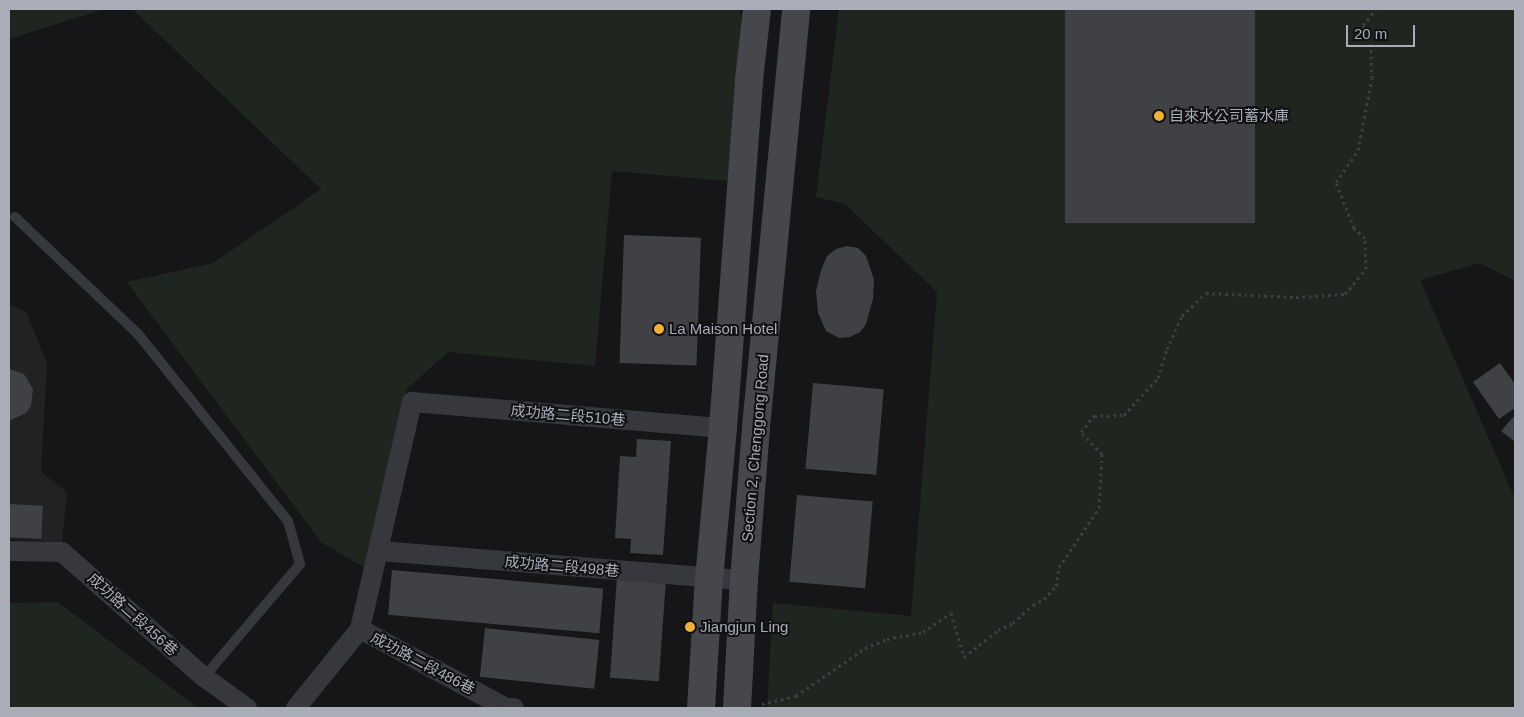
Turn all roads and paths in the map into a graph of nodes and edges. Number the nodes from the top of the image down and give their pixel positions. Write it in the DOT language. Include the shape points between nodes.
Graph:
graph roads {
  1 [pos="757,9"];
  2 [pos="796,9"];
  3 [pos="1376,9"];
  4 [pos="15,217"];
  5 [pos="723,428"];
  6 [pos="9,551"];
  7 [pos="380,551"];
  8 [pos="709,579"];
  9 [pos="744,580"];
  10 [pos="360,629"];
  11 [pos="204,678"];
  12 [pos="746,707"];
  13 [pos="247,708"];
  14 [pos="296,708"];
  15 [pos="514,708"];
  16 [pos="701,708"];
  1 -- 5 [label="main road"];
  2 -- 9 [label="main road, Section 2, Chenggong Road"];
  3 -- 12 [label="path" via="1363,25 1371,46 1372,78 1358,150 1336,182 1354,228 1365,238 1366,269 1345,294 1296,297 1206,293 1182,316 1158,378 1124,415 1094,416 1081,432 1102,454 1099,508 1059,567 1056,586 1013,623 998,630 964,657 951,613 923,632 887,639 865,648 796,696"];
  4 -- 11 [label="lane" via="138,334 288,521 300,564"];
  5 -- 7 [label="street, 成功路二段510巷" via="412,402"];
  5 -- 8 [label="main road"];
  6 -- 11 [label="street, 成功路二段456巷" via="62,552"];
  7 -- 8 [label="street, 成功路二段498巷"];
  7 -- 10 [label="street"];
  8 -- 9 [label="street, 成功路二段498巷"];
  8 -- 16 [label="main road"];
  9 -- 12 [label="main road, Section 2, Chenggong Road"];
  10 -- 14 [label="street"];
  10 -- 15 [label="street, 成功路二段486巷" via="506,708"];
  11 -- 13 [label="street, 成功路二段456巷"];
}
